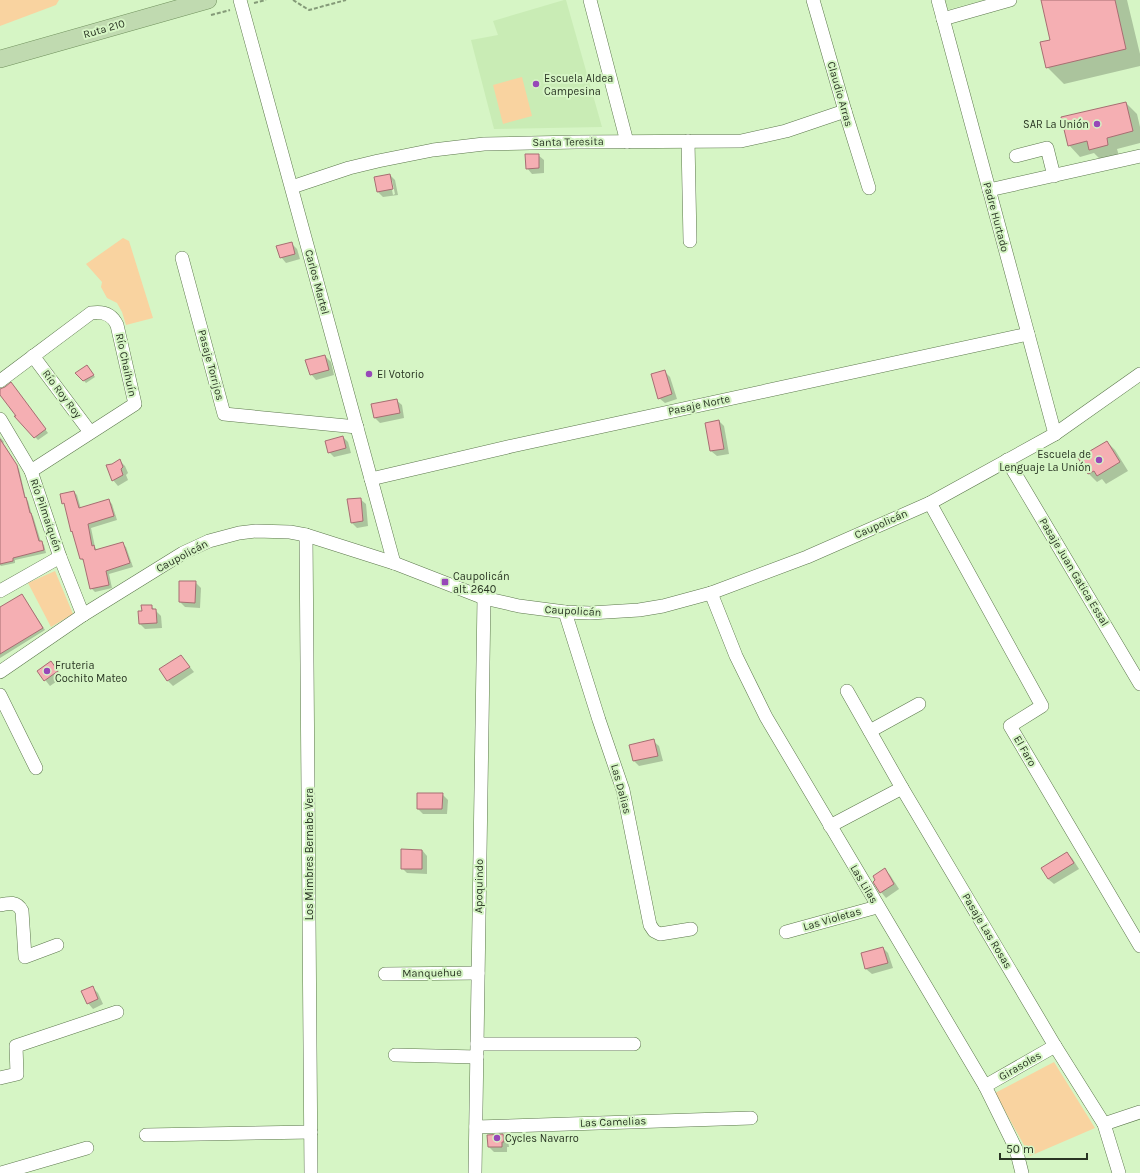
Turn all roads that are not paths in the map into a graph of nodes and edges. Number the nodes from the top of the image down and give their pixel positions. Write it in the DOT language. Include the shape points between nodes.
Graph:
graph roads {
  1 [pos="208,0"];
  2 [pos="240,0"];
  3 [pos="590,0"];
  4 [pos="813,0"];
  5 [pos="938,0"];
  6 [pos="1010,0"];
  7 [pos="943,19"];
  8 [pos="0,59"];
  9 [pos="844,111"];
  10 [pos="688,141"];
  11 [pos="628,142"];
  12 [pos="1016,156"];
  13 [pos="1140,156"];
  14 [pos="1054,176"];
  15 [pos="292,187"];
  16 [pos="869,188"];
  17 [pos="989,190"];
  18 [pos="690,241"];
  19 [pos="182,258"];
  20 [pos="1028,334"];
  21 [pos="33,356"];
  22 [pos="1140,374"];
  23 [pos="0,381"];
  24 [pos="0,419"];
  25 [pos="357,427"];
  26 [pos="90,432"];
  27 [pos="1054,434"];
  28 [pos="1007,460"];
  29 [pos="31,471"];
  30 [pos="371,479"];
  31 [pos="930,503"];
  32 [pos="306,535"];
  33 [pos="60,557"];
  34 [pos="394,564"];
  35 [pos="0,591"];
  36 [pos="711,593"];
  37 [pos="484,598"];
  38 [pos="565,612"];
  39 [pos="83,615"];
  40 [pos="0,672"];
  41 [pos="1140,684"];
  42 [pos="848,691"];
  43 [pos="0,695"];
  44 [pos="919,704"];
  45 [pos="870,731"];
  46 [pos="36,768"];
  47 [pos="902,788"];
  48 [pos="830,826"];
  49 [pos="0,905"];
  50 [pos="878,907"];
  51 [pos="691,929"];
  52 [pos="786,932"];
  53 [pos="57,945"];
  54 [pos="1140,946"];
  55 [pos="478,973"];
  56 [pos="385,974"];
  57 [pos="117,1012"];
  58 [pos="634,1044"];
  59 [pos="1056,1046"];
  60 [pos="477,1051"];
  61 [pos="395,1055"];
  62 [pos="0,1078"];
  63 [pos="984,1086"];
  64 [pos="1140,1112"];
  65 [pos="751,1118"];
  66 [pos="1104,1124"];
  67 [pos="476,1127"];
  68 [pos="311,1132"];
  69 [pos="146,1135"];
  70 [pos="87,1148"];
  71 [pos="1,1173"];
  72 [pos="311,1173"];
  73 [pos="475,1173"];
  74 [pos="1022,1173"];
  75 [pos="1119,1173"];
  1 -- 8 [label="main road, Ruta 210"];
  2 -- 15 [label="street, Carlos Martel"];
  3 -- 11 [label="street"];
  4 -- 9 [label="street, Claudio Arras"];
  5 -- 7 [label="street, Padre Hurtado"];
  6 -- 7 [label="street"];
  7 -- 17 [label="street, Padre Hurtado"];
  9 -- 10 [label="street, Santa Teresita" via="786,131 741,141"];
  9 -- 16 [label="street, Claudio Arras"];
  10 -- 11 [label="street, Santa Teresita"];
  10 -- 18 [label="street"];
  11 -- 15 [label="street, Santa Teresita" via="484,144 452,148 378,161"];
  12 -- 14 [label="street" via="1047,148"];
  13 -- 14 [label="street"];
  14 -- 17 [label="street"];
  15 -- 25 [label="street, Carlos Martel"];
  17 -- 20 [label="street, Padre Hurtado"];
  19 -- 25 [label="street, Pasaje Torrijos" via="224,414"];
  20 -- 27 [label="street, Padre Hurtado"];
  20 -- 30 [label="street, Pasaje Norte"];
  21 -- 23 [label="street, Río Chaihuín"];
  21 -- 26 [label="street, Río Roy Roy"];
  21 -- 26 [label="street, Río Chaihuín" via="91,313 101,312 115,320 135,404"];
  22 -- 27 [label="street, Caupolicán"];
  24 -- 29 [label="street, Río Pilmaiquén"];
  25 -- 30 [label="street, Carlos Martel"];
  26 -- 29 [label="street, Río Chaihuín"];
  27 -- 28 [label="street, Caupolicán"];
  28 -- 31 [label="street, Caupolicán"];
  28 -- 41 [label="street, Pasaje Juan Gatica Essal"];
  29 -- 33 [label="street, Río Pilmaiquén"];
  30 -- 34 [label="street, Carlos Martel"];
  31 -- 36 [label="street, Caupolicán" via="808,557"];
  31 -- 54 [label="street, El Faro" via="1042,706 1010,726"];
  32 -- 34 [label="street, Caupolicán"];
  32 -- 39 [label="street, Caupolicán" via="256,531 209,541 183,553"];
  32 -- 68 [label="street, Los Mimbres Bernabe Vera"];
  33 -- 35 [label="street"];
  33 -- 39 [label="street, Río Pilmaiquén"];
  34 -- 37 [label="street, Caupolicán"];
  36 -- 38 [label="street, Caupolicán" via="639,610"];
  36 -- 48 [label="street, Las Lilas" via="754,693"];
  37 -- 38 [label="street, Caupolicán"];
  37 -- 55 [label="street, Apoquindo"];
  38 -- 51 [label="street, Las Dalias" via="623,790 650,925 660,934"];
  39 -- 40 [label="street, Caupolicán"];
  42 -- 45 [label="street, Pasaje Las Rosas"];
  43 -- 46 [label="street"];
  44 -- 45 [label="street"];
  45 -- 47 [label="street, Pasaje Las Rosas"];
  47 -- 48 [label="street"];
  47 -- 59 [label="street, Pasaje Las Rosas"];
  48 -- 50 [label="street, Las Lilas"];
  49 -- 53 [label="street" via="15,904 21,907 25,957"];
  50 -- 52 [label="street, Las Violetas"];
  50 -- 63 [label="street, Las Lilas"];
  55 -- 56 [label="street, Manquehue"];
  55 -- 60 [label="street, Apoquindo"];
  57 -- 62 [label="street" via="16,1046 17,1074"];
  58 -- 60 [label="street"];
  59 -- 63 [label="street, Girasoles"];
  59 -- 66 [label="street, Pasaje Las Rosas"];
  60 -- 61 [label="street"];
  60 -- 67 [label="street, Apoquindo"];
  63 -- 74 [label="street, Las Lilas" via="1016,1149"];
  64 -- 66 [label="street"];
  65 -- 67 [label="street, Las Camelias"];
  66 -- 75 [label="street, Pasaje Las Rosas"];
  67 -- 73 [label="street, Apoquindo"];
  68 -- 69 [label="street"];
  68 -- 72 [label="street, Los Mimbres Bernabe Vera"];
  70 -- 71 [label="street"];
}
